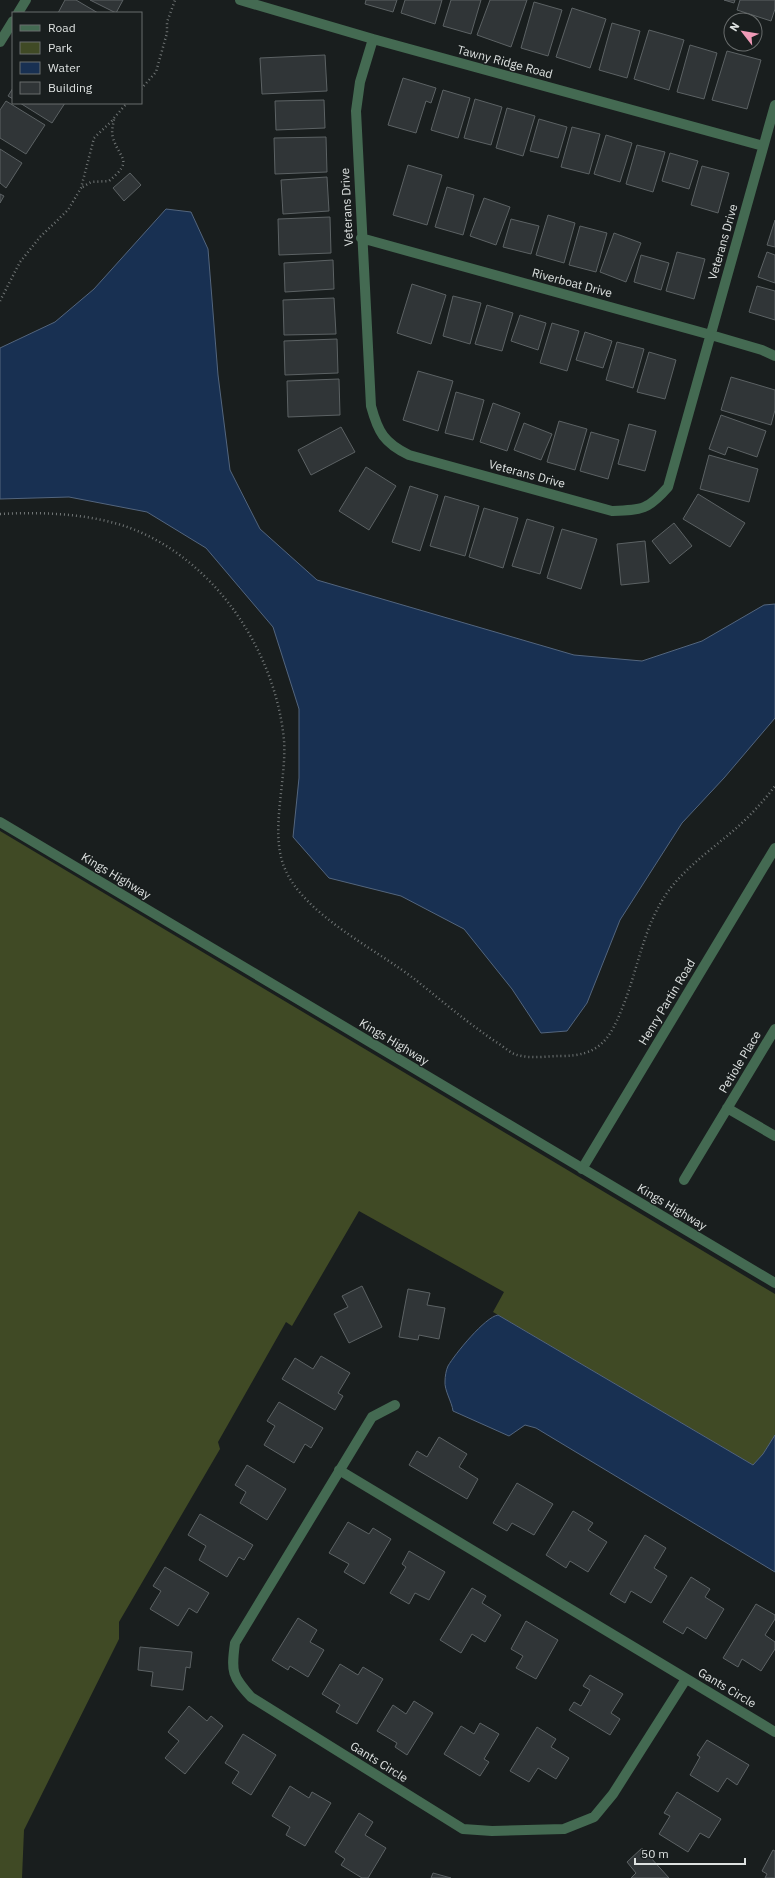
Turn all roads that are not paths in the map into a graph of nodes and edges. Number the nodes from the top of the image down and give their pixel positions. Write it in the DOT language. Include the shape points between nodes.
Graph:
graph roads {
  1 [pos="26,0"];
  2 [pos="240,0"];
  3 [pos="19,12"];
  4 [pos="12,23"];
  5 [pos="373,39"];
  6 [pos="0,42"];
  7 [pos="775,105"];
  8 [pos="763,146"];
  9 [pos="361,238"];
  10 [pos="711,335"];
  11 [pos="775,356"];
  12 [pos="0,822"];
  13 [pos="775,848"];
  14 [pos="775,1029"];
  15 [pos="727,1108"];
  16 [pos="775,1136"];
  17 [pos="582,1169"];
  18 [pos="684,1180"];
  19 [pos="775,1283"];
  20 [pos="395,1405"];
  21 [pos="339,1470"];
  22 [pos="686,1679"];
  23 [pos="775,1732"];
  1 -- 3 [label="street"];
  2 -- 5 [label="street, Tawny Ridge Road"];
  4 -- 6 [label="street"];
  5 -- 8 [label="street, Tawny Ridge Road"];
  5 -- 9 [label="street, Veterans Drive" via="360,82 356,111"];
  7 -- 8 [label="street, Veterans Drive"];
  8 -- 10 [label="street, Veterans Drive"];
  9 -- 10 [label="street, Riverboat Drive"];
  9 -- 10 [label="street, Veterans Drive" via="371,406 376,425 393,447 409,455 612,511 636,510 654,503 668,487"];
  10 -- 11 [label="street, Riverboat Drive"];
  12 -- 17 [label="street, Kings Highway"];
  13 -- 17 [label="street, Henry Partin Road"];
  14 -- 15 [label="street, Petiole Place"];
  15 -- 16 [label="street, Petiole Place"];
  15 -- 18 [label="street, Petiole Place"];
  17 -- 19 [label="street, Kings Highway"];
  20 -- 21 [label="street, Gants Circle" via="372,1417"];
  21 -- 22 [label="street, Gants Circle"];
  21 -- 22 [label="street, Gants Circle" via="235,1643 232,1666 236,1681 251,1697 463,1829 564,1829 594,1817 613,1794"];
  22 -- 23 [label="street, Gants Circle"];
}
